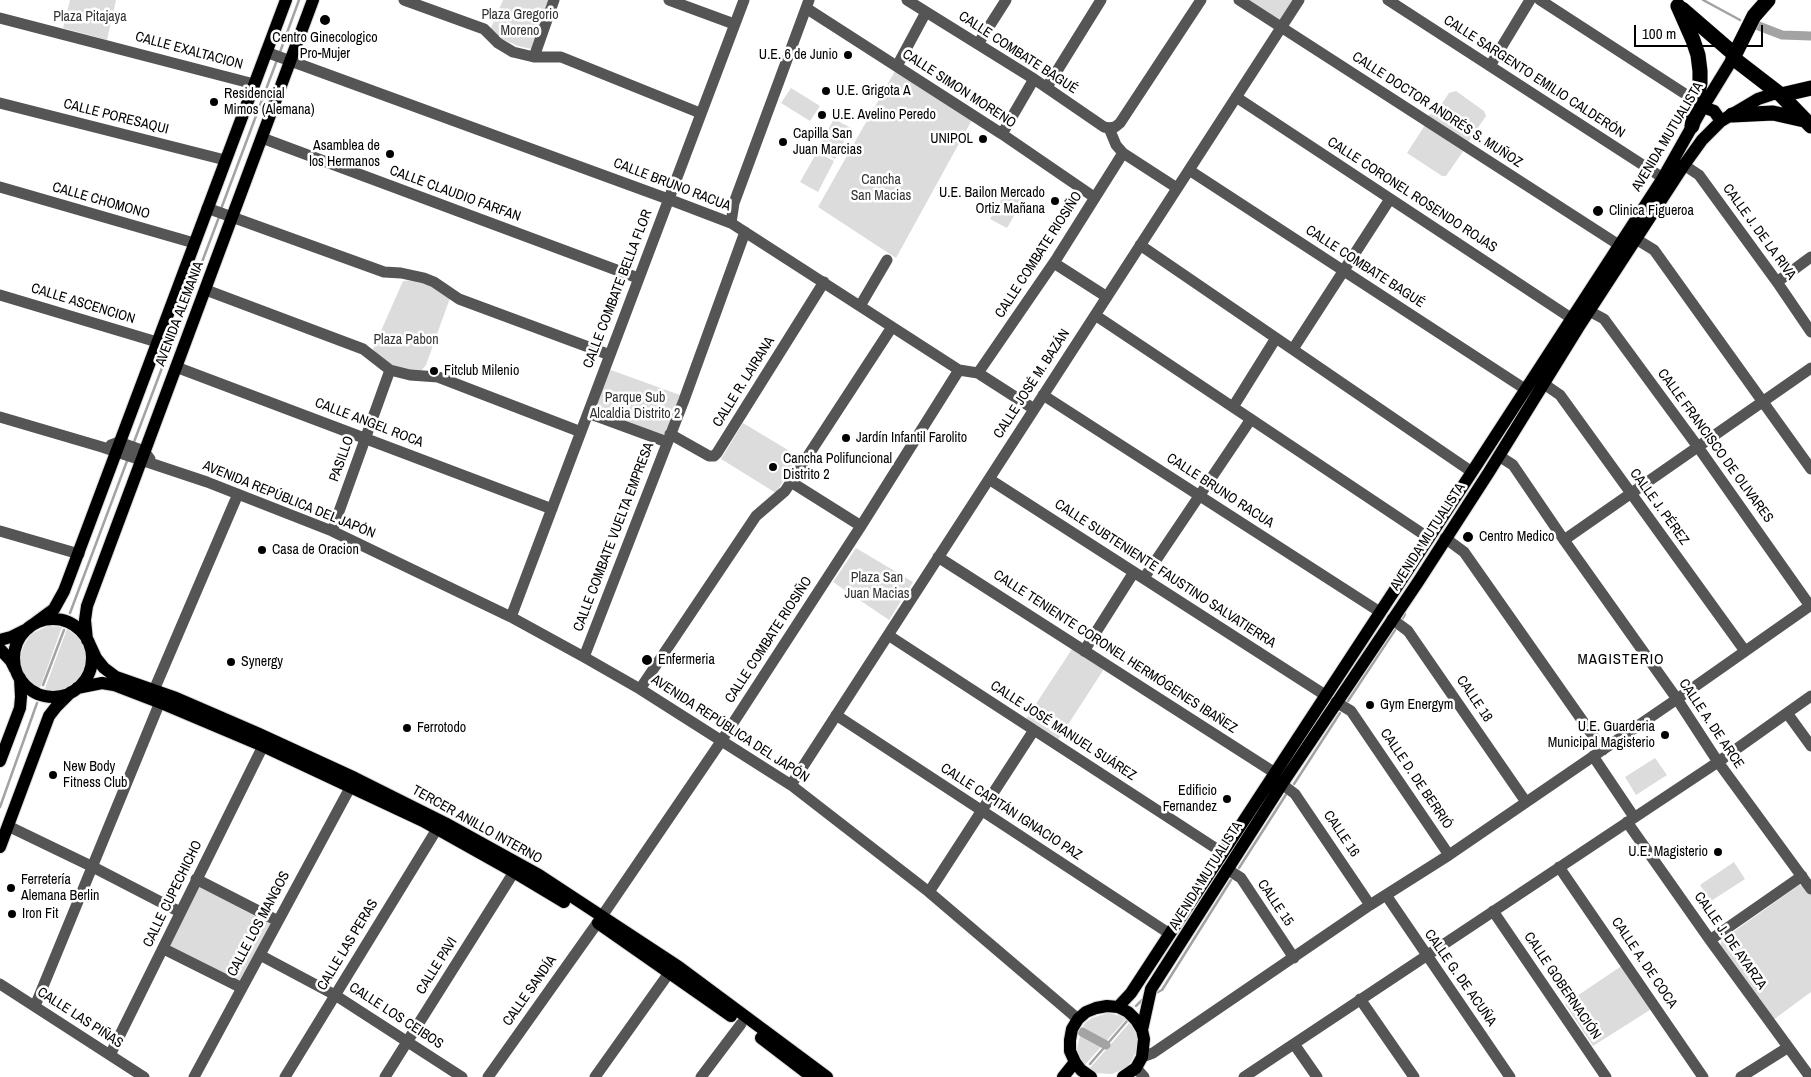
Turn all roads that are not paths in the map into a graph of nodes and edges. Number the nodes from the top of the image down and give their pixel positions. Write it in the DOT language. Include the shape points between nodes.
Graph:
graph roads {
  1 [pos="286,0"];
  2 [pos="313,0"];
  3 [pos="404,0"];
  4 [pos="554,0"];
  5 [pos="669,0"];
  6 [pos="744,0"];
  7 [pos="1006,0"];
  8 [pos="1101,0"];
  9 [pos="1201,0"];
  10 [pos="1238,0"];
  11 [pos="1299,0"];
  12 [pos="1388,0"];
  13 [pos="1530,0"];
  14 [pos="1540,0"];
  15 [pos="1768,0"];
  16 [pos="911,1"];
  17 [pos="1675,3"];
  18 [pos="808,4"];
  19 [pos="926,12"];
  20 [pos="0,18"];
  21 [pos="734,24"];
  22 [pos="1281,28"];
  23 [pos="978,44"];
  24 [pos="277,56"];
  25 [pos="1734,56"];
  26 [pos="534,57"];
  27 [pos="897,66"];
  28 [pos="1490,66"];
  29 [pos="1034,79"];
  30 [pos="254,84"];
  31 [pos="1046,87"];
  32 [pos="1811,88"];
  33 [pos="1778,94"];
  34 [pos="1236,97"];
  35 [pos="0,103"];
  36 [pos="1699,104"];
  37 [pos="700,113"];
  38 [pos="1727,118"];
  39 [pos="1808,123"];
  40 [pos="1692,126"];
  41 [pos="1110,128"];
  42 [pos="1002,134"];
  43 [pos="262,138"];
  44 [pos="1124,153"];
  45 [pos="225,160"];
  46 [pos="1684,165"];
  47 [pos="1189,170"];
  48 [pos="1663,178"];
  49 [pos="0,187"];
  50 [pos="1177,188"];
  51 [pos="1094,197"];
  52 [pos="668,198"];
  53 [pos="1390,199"];
  54 [pos="220,212"];
  55 [pos="731,224"];
  56 [pos="745,232"];
  57 [pos="1636,239"];
  58 [pos="194,243"];
  59 [pos="1140,245"];
  60 [pos="1619,245"];
  61 [pos="1811,257"];
  62 [pos="887,260"];
  63 [pos="1054,263"];
  64 [pos="1343,271"];
  65 [pos="638,278"];
  66 [pos="824,282"];
  67 [pos="1777,282"];
  68 [pos="206,290"];
  69 [pos="0,295"];
  70 [pos="1107,297"];
  71 [pos="860,306"];
  72 [pos="1589,311"];
  73 [pos="1095,315"];
  74 [pos="1571,318"];
  75 [pos="892,326"];
  76 [pos="1811,332"];
  77 [pos="1276,338"];
  78 [pos="157,342"];
  79 [pos="1293,349"];
  80 [pos="610,355"];
  81 [pos="176,367"];
  82 [pos="1811,368"];
  83 [pos="390,370"];
  84 [pos="959,370"];
  85 [pos="978,374"];
  86 [pos="1544,384"];
  87 [pos="1525,389"];
  88 [pos="1043,395"];
  89 [pos="1763,402"];
  90 [pos="1233,407"];
  91 [pos="1034,409"];
  92 [pos="588,413"];
  93 [pos="0,417"];
  94 [pos="1251,419"];
  95 [pos="581,432"];
  96 [pos="366,438"];
  97 [pos="669,438"];
  98 [pos="117,447"];
  99 [pos="1698,447"];
  100 [pos="142,456"];
  101 [pos="1499,456"];
  102 [pos="1811,469"];
  103 [pos="1472,472"];
  104 [pos="989,478"];
  105 [pos="791,482"];
  106 [pos="1460,492"];
  107 [pos="238,494"];
  108 [pos="1631,494"];
  109 [pos="1200,495"];
  110 [pos="552,509"];
  111 [pos="861,526"];
  112 [pos="332,530"];
  113 [pos="0,531"];
  114 [pos="1429,538"];
  115 [pos="1445,538"];
  116 [pos="1564,540"];
  117 [pos="79,554"];
  118 [pos="938,557"];
  119 [pos="1139,575"];
  120 [pos="1418,582"];
  121 [pos="1810,605"];
  122 [pos="1386,616"];
  123 [pos="511,617"];
  124 [pos="32,625"];
  125 [pos="888,635"];
  126 [pos="0,640"];
  127 [pos="88,642"];
  128 [pos="0,649"];
  129 [pos="1084,651"];
  130 [pos="1745,651"];
  131 [pos="584,657"];
  132 [pos="18,676"];
  133 [pos="640,688"];
  134 [pos="75,689"];
  135 [pos="154,690"];
  136 [pos="1811,696"];
  137 [pos="1331,699"];
  138 [pos="1677,699"];
  139 [pos="160,702"];
  140 [pos="1787,713"];
  141 [pos="836,715"];
  142 [pos="1034,730"];
  143 [pos="722,740"];
  144 [pos="263,746"];
  145 [pos="1811,746"];
  146 [pos="1598,753"];
  147 [pos="0,760"];
  148 [pos="1718,762"];
  149 [pos="1278,779"];
  150 [pos="791,785"];
  151 [pos="351,786"];
  152 [pos="1526,802"];
  153 [pos="982,811"];
  154 [pos="1631,820"];
  155 [pos="8,826"];
  156 [pos="437,829"];
  157 [pos="0,848"];
  158 [pos="1223,853"];
  159 [pos="1448,855"];
  160 [pos="93,867"];
  161 [pos="1559,867"];
  162 [pos="1227,869"];
  163 [pos="514,872"];
  164 [pos="1802,876"];
  165 [pos="196,879"];
  166 [pos="1811,888"];
  167 [pos="929,892"];
  168 [pos="1386,895"];
  169 [pos="1370,905"];
  170 [pos="1493,911"];
  171 [pos="180,912"];
  172 [pos="600,919"];
  173 [pos="278,921"];
  174 [pos="1170,934"];
  175 [pos="1710,940"];
  176 [pos="164,948"];
  177 [pos="260,955"];
  178 [pos="1426,955"];
  179 [pos="1294,958"];
  180 [pos="669,972"];
  181 [pos="0,984"];
  182 [pos="242,988"];
  183 [pos="335,995"];
  184 [pos="1360,1000"];
  185 [pos="35,1006"];
  186 [pos="1118,1008"];
  187 [pos="1078,1019"];
  188 [pos="742,1024"];
  189 [pos="1142,1030"];
  190 [pos="408,1041"];
  191 [pos="1294,1044"];
  192 [pos="1787,1048"];
  193 [pos="110,1055"];
  194 [pos="1075,1062"];
  195 [pos="128,1067"];
  196 [pos="1140,1067"];
  197 [pos="810,1076"];
  198 [pos="122,1077"];
  199 [pos="144,1077"];
  200 [pos="194,1077"];
  201 [pos="285,1077"];
  202 [pos="385,1077"];
  203 [pos="462,1077"];
  204 [pos="488,1077"];
  205 [pos="595,1077"];
  206 [pos="701,1077"];
  207 [pos="827,1077"];
  208 [pos="1062,1077"];
  209 [pos="1092,1077"];
  210 [pos="1122,1077"];
  211 [pos="1244,1077"];
  212 [pos="1317,1077"];
  213 [pos="1414,1077"];
  214 [pos="1510,1077"];
  215 [pos="1606,1077"];
  216 [pos="1703,1077"];
  217 [pos="1741,1077"];
  218 [pos="1810,1077"];
  1 -- 24 [label="main road, AVENIDA ALEMANIA"];
  2 -- 24 [label="main road, AVENIDA ALEMANIA"];
  3 -- 26 [label="street" via="484,29 513,52"];
  4 -- 26 [label="street"];
  5 -- 21 [label="street"];
  6 -- 21 [label="street, CALLE COMBATE BELLA FLOR"];
  7 -- 23 [label="street"];
  8 -- 31 [label="street"];
  9 -- 41 [label="street" via="1120,122"];
  10 -- 22 [label="street, CALLE DOCTOR ANDRÉS S. MUÑOZ"];
  11 -- 22 [label="street, CALLE JOSÉ M. BAZÁN"];
  12 -- 28 [label="street, CALLE SARGENTO EMILIO CALDERÓN"];
  13 -- 28 [label="street"];
  14 -- 36 [label="street"];
  15 -- 25 [label="highway" via="1754,16"];
  16 -- 19 [label="street, CALLE COMBATE BAGUÉ"];
  17 -- 25 [label="highway"];
  17 -- 36 [label="highway" via="1698,55"];
  18 -- 27 [label="street, CALLE SIMON MORENO"];
  18 -- 55 [label="street" via="734,203"];
  19 -- 23 [label="street, CALLE COMBATE BAGUÉ"];
  19 -- 27 [label="street"];
  20 -- 30 [label="street, CALLE EXALTACION"];
  21 -- 37 [label="street, CALLE COMBATE BELLA FLOR"];
  22 -- 34 [label="street, CALLE JOSÉ M. BAZÁN"];
  22 -- 60 [label="street, CALLE DOCTOR ANDRÉS S. MUÑOZ"];
  23 -- 29 [label="street, CALLE COMBATE BAGUÉ"];
  24 -- 30 [label="main road, AVENIDA ALEMANIA"];
  24 -- 43 [label="main road, AVENIDA ALEMANIA"];
  24 -- 52 [label="street, CALLE BRUNO RACUA"];
  25 -- 33 [label="highway"];
  25 -- 36 [label="main road, AVENIDA MUTUALISTA"];
  26 -- 37 [label="street" via="561,57"];
  27 -- 42 [label="street, CALLE SIMON MORENO"];
  28 -- 48 [label="street, CALLE SARGENTO EMILIO CALDERÓN"];
  29 -- 31 [label="street, CALLE COMBATE BAGUÉ"];
  29 -- 42 [label="street"];
  30 -- 45 [label="main road, AVENIDA ALEMANIA"];
  31 -- 41 [label="street, CALLE COMBATE BAGUÉ"];
  32 -- 33 [label="highway"];
  33 -- 38 [label="main road, AVENIDA MUTUALISTA" via="1758,99"];
  33 -- 39 [label="highway"];
  34 -- 47 [label="street, CALLE JOSÉ M. BAZÁN"];
  34 -- 53 [label="street, CALLE CORONEL ROSENDO ROJAS"];
  35 -- 45 [label="street, CALLE PORESAQUI"];
  36 -- 38 [label="main road"];
  36 -- 40 [label="highway"];
  37 -- 52 [label="street, CALLE COMBATE BELLA FLOR"];
  38 -- 39 [label="highway" via="1773,113"];
  38 -- 46 [label="main road, AVENIDA MUTUALISTA" via="1702,140"];
  40 -- 48 [label="main road, AVENIDA MUTUALISTA"];
  41 -- 44 [label="street" via="1116,145"];
  42 -- 51 [label="street, CALLE SIMON MORENO"];
  43 -- 54 [label="main road, AVENIDA ALEMANIA"];
  43 -- 65 [label="street, CALLE CLAUDIO FARFAN"];
  44 -- 50 [label="street"];
  44 -- 51 [label="street, CALLE COMBATE RIOSIÑO"];
  45 -- 54 [label="main road, AVENIDA ALEMANIA"];
  46 -- 57 [label="main road, AVENIDA MUTUALISTA"];
  46 -- 67 [label="street, CALLE J. DE LA RIVA" via="1699,175"];
  47 -- 50 [label="street, CALLE JOSÉ M. BAZÁN"];
  47 -- 64 [label="street, CALLE COMBATE BAGUÉ"];
  48 -- 60 [label="main road, AVENIDA MUTUALISTA"];
  49 -- 58 [label="street, CALLE CHOMONO"];
  50 -- 59 [label="street, CALLE JOSÉ M. BAZÁN"];
  51 -- 63 [label="street, CALLE COMBATE RIOSIÑO"];
  52 -- 55 [label="street, CALLE BRUNO RACUA"];
  52 -- 65 [label="street, CALLE COMBATE BELLA FLOR"];
  53 -- 64 [label="street"];
  53 -- 74 [label="street, CALLE CORONEL ROSENDO ROJAS"];
  54 -- 58 [label="main road, AVENIDA ALEMANIA"];
  54 -- 68 [label="main road, AVENIDA ALEMANIA"];
  54 -- 80 [label="street" via="384,272 424,278 459,300"];
  55 -- 56 [label="street, CALLE BRUNO RACUA"];
  56 -- 66 [label="street, CALLE BRUNO RACUA"];
  56 -- 97 [label="street, CALLE COMBATE VUELTA EMPRESA"];
  57 -- 72 [label="main road, AVENIDA MUTUALISTA"];
  57 -- 89 [label="street" via="1654,250"];
  58 -- 78 [label="main road, AVENIDA ALEMANIA"];
  59 -- 70 [label="street, CALLE JOSÉ M. BAZÁN"];
  59 -- 77 [label="street"];
  60 -- 74 [label="main road, AVENIDA MUTUALISTA"];
  61 -- 67 [label="street"];
  62 -- 71 [label="street"];
  63 -- 70 [label="street"];
  63 -- 85 [label="street, CALLE COMBATE RIOSIÑO"];
  64 -- 79 [label="street"];
  64 -- 87 [label="street, CALLE COMBATE BAGUÉ"];
  65 -- 80 [label="street, CALLE COMBATE BELLA FLOR"];
  66 -- 71 [label="street, CALLE BRUNO RACUA"];
  66 -- 97 [label="street, CALLE R. LAIRANA" via="718,453 709,456"];
  67 -- 76 [label="street, CALLE J. DE LA RIVA"];
  68 -- 81 [label="main road, AVENIDA ALEMANIA"];
  68 -- 83 [label="street" via="363,349"];
  69 -- 78 [label="street, CALLE ASCENCION"];
  70 -- 73 [label="street, CALLE JOSÉ M. BAZÁN"];
  71 -- 75 [label="street, CALLE BRUNO RACUA"];
  72 -- 86 [label="main road, AVENIDA MUTUALISTA"];
  72 -- 99 [label="street, CALLE FRANCISCO DE OLIVARES" via="1604,319"];
  73 -- 88 [label="street, CALLE JOSÉ M. BAZÁN"];
  73 -- 90 [label="street"];
  74 -- 87 [label="main road, AVENIDA MUTUALISTA"];
  75 -- 84 [label="street, CALLE BRUNO RACUA"];
  75 -- 105 [label="street"];
  77 -- 79 [label="street"];
  77 -- 90 [label="street"];
  78 -- 98 [label="main road, AVENIDA ALEMANIA"];
  79 -- 103 [label="street"];
  80 -- 92 [label="street, CALLE COMBATE BELLA FLOR"];
  81 -- 96 [label="street, CALLE ANGEL ROCA"];
  81 -- 100 [label="main road, AVENIDA ALEMANIA"];
  82 -- 89 [label="street"];
  83 -- 95 [label="street" via="438,377"];
  83 -- 96 [label="street, PASILLO"];
  84 -- 85 [label="street, CALLE BRUNO RACUA"];
  84 -- 111 [label="street, CALLE COMBATE RIOSIÑO"];
  85 -- 91 [label="street, CALLE BRUNO RACUA"];
  86 -- 101 [label="main road, AVENIDA MUTUALISTA"];
  86 -- 108 [label="street, CALLE J. PÉREZ" via="1560,395"];
  87 -- 103 [label="main road, AVENIDA MUTUALISTA"];
  88 -- 91 [label="street, CALLE JOSÉ M. BAZÁN"];
  88 -- 109 [label="street, CALLE BRUNO RACUA"];
  89 -- 99 [label="street"];
  89 -- 102 [label="street"];
  90 -- 94 [label="street"];
  91 -- 104 [label="street, CALLE JOSÉ M. BAZÁN"];
  92 -- 95 [label="street, CALLE COMBATE BELLA FLOR"];
  92 -- 97 [label="street, CALLE R. LAIRANA"];
  93 -- 98 [label="street" via="102,448"];
  94 -- 109 [label="street"];
  94 -- 114 [label="street"];
  95 -- 110 [label="street, CALLE COMBATE BELLA FLOR"];
  96 -- 110 [label="street, CALLE ANGEL ROCA"];
  96 -- 112 [label="street, PASILLO"];
  97 -- 131 [label="street, CALLE COMBATE VUELTA EMPRESA"];
  98 -- 100 [label="street, AVENIDA REPÚBLICA DEL JAPÓN"];
  98 -- 117 [label="main road, AVENIDA ALEMANIA"];
  99 -- 108 [label="street"];
  99 -- 121 [label="street, CALLE FRANCISCO DE OLIVARES"];
  100 -- 107 [label="street, AVENIDA REPÚBLICA DEL JAPÓN" via="155,465"];
  100 -- 127 [label="main road, AVENIDA ALEMANIA" via="85,612"];
  101 -- 115 [label="main road, AVENIDA MUTUALISTA"];
  101 -- 116 [label="street, CALLE A. DE ARCE" via="1513,465"];
  103 -- 106 [label="main road, AVENIDA MUTUALISTA"];
  104 -- 118 [label="street, CALLE JOSÉ M. BAZÁN"];
  104 -- 119 [label="street, CALLE SUBTENIENTE FAUSTINO SALVATIERRA"];
  105 -- 111 [label="street"];
  105 -- 133 [label="street" via="756,516"];
  106 -- 114 [label="main road, AVENIDA MUTUALISTA"];
  106 -- 115 [label="main road" via="1460,501 1444,523"];
  107 -- 112 [label="street, AVENIDA REPÚBLICA DEL JAPÓN"];
  107 -- 135 [label="street"];
  108 -- 116 [label="street"];
  108 -- 130 [label="street, CALLE J. PÉREZ"];
  109 -- 119 [label="street"];
  109 -- 122 [label="street, CALLE BRUNO RACUA"];
  110 -- 123 [label="street, CALLE COMBATE BELLA FLOR"];
  111 -- 143 [label="street, CALLE COMBATE RIOSIÑO"];
  112 -- 123 [label="street, AVENIDA REPÚBLICA DEL JAPÓN"];
  113 -- 117 [label="street"];
  114 -- 120 [label="main road" via="1431,547 1416,572"];
  114 -- 122 [label="main road, AVENIDA MUTUALISTA"];
  115 -- 120 [label="main road, AVENIDA MUTUALISTA"];
  115 -- 146 [label="street, CALLE J. DE AYARZA" via="1464,552"];
  116 -- 138 [label="street, CALLE A. DE ARCE"];
  117 -- 124 [label="main road, AVENIDA ALEMANIA" via="58,604"];
  118 -- 125 [label="street, CALLE JOSÉ M. BAZÁN"];
  118 -- 129 [label="street, CALLE TENIENTE CORONEL HERMÓGENES IBAÑEZ"];
  119 -- 129 [label="street"];
  119 -- 137 [label="street, CALLE SUBTENIENTE FAUSTINO SALVATIERRA"];
  120 -- 122 [label="main road, AVENIDA MUTUALISTA"];
  121 -- 130 [label="street"];
  122 -- 137 [label="main road, AVENIDA MUTUALISTA"];
  122 -- 152 [label="street, CALLE 18" via="1408,631"];
  123 -- 131 [label="street, AVENIDA REPÚBLICA DEL JAPÓN"];
  124 -- 126 [label="main road"];
  124 -- 127 [label="main road" via="58,619 68,622 79,629"];
  124 -- 132 [label="main road" via="22,634 15,648 14,664"];
  125 -- 141 [label="street, CALLE JOSÉ M. BAZÁN"];
  125 -- 142 [label="street, CALLE JOSÉ MANUEL SUÁREZ"];
  127 -- 134 [label="main road" via="92,654 89,673"];
  127 -- 135 [label="main road, TERCER ANILLO INTERNO" via="104,668 116,677"];
  128 -- 132 [label="main road"];
  129 -- 149 [label="street, CALLE TENIENTE CORONEL HERMÓGENES IBAÑEZ"];
  130 -- 138 [label="street"];
  131 -- 133 [label="street, AVENIDA REPÚBLICA DEL JAPÓN"];
  132 -- 134 [label="main road" via="38,694 62,695"];
  132 -- 147 [label="main road" via="20,708"];
  133 -- 143 [label="street, AVENIDA REPÚBLICA DEL JAPÓN"];
  134 -- 139 [label="main road, TERCER ANILLO INTERNO" via="102,683"];
  134 -- 155 [label="main road" via="50,716"];
  135 -- 172 [label="main road, TERCER ANILLO INTERNO" via="257,733 409,804 526,868"];
  136 -- 140 [label="street"];
  137 -- 149 [label="main road, AVENIDA MUTUALISTA"];
  137 -- 159 [label="street, CALLE D. DE BERRIÓ" via="1351,711"];
  138 -- 146 [label="street"];
  138 -- 148 [label="street, CALLE A. DE ARCE"];
  139 -- 144 [label="main road, TERCER ANILLO INTERNO"];
  139 -- 160 [label="street"];
  140 -- 145 [label="street"];
  140 -- 148 [label="street"];
  141 -- 150 [label="street, CALLE JOSÉ M. BAZÁN"];
  141 -- 153 [label="street, CALLE CAPITÁN IGNACIO PAZ"];
  142 -- 153 [label="street"];
  142 -- 158 [label="street, CALLE JOSÉ MANUEL SUÁREZ"];
  143 -- 150 [label="street, AVENIDA REPÚBLICA DEL JAPÓN"];
  143 -- 172 [label="street, CALLE COMBATE RIOSIÑO"];
  144 -- 151 [label="main road, TERCER ANILLO INTERNO"];
  144 -- 165 [label="street, CALLE CUPECHICHO"];
  146 -- 152 [label="street"];
  146 -- 154 [label="street, CALLE J. DE AYARZA"];
  148 -- 154 [label="street"];
  148 -- 164 [label="street, CALLE A. DE ARCE"];
  149 -- 158 [label="main road, AVENIDA MUTUALISTA"];
  149 -- 162 [label="main road, AVENIDA MUTUALISTA"];
  149 -- 169 [label="street, CALLE 16" via="1296,794"];
  150 -- 167 [label="street, AVENIDA REPÚBLICA DEL JAPÓN"];
  151 -- 156 [label="main road, TERCER ANILLO INTERNO"];
  151 -- 173 [label="street, CALLE LOS MANGOS"];
  152 -- 159 [label="street"];
  153 -- 167 [label="street"];
  153 -- 174 [label="street, CALLE CAPITÁN IGNACIO PAZ"];
  154 -- 161 [label="street"];
  154 -- 175 [label="street, CALLE J. DE AYARZA"];
  155 -- 157 [label="main road"];
  155 -- 160 [label="street"];
  156 -- 163 [label="main road, TERCER ANILLO INTERNO"];
  156 -- 183 [label="street, CALLE LAS PERAS"];
  158 -- 174 [label="main road, AVENIDA MUTUALISTA"];
  159 -- 168 [label="street"];
  160 -- 171 [label="street"];
  160 -- 185 [label="street"];
  161 -- 170 [label="street"];
  161 -- 216 [label="street, CALLE A. DE COCA"];
  162 -- 179 [label="street, CALLE 15" via="1241,878"];
  162 -- 189 [label="main road, AVENIDA MUTUALISTA" via="1151,989"];
  163 -- 172 [label="main road, TERCER ANILLO INTERNO"];
  163 -- 190 [label="street, CALLE PAVI"];
  164 -- 166 [label="street, CALLE A. DE ARCE"];
  164 -- 175 [label="street"];
  165 -- 171 [label="street, CALLE CUPECHICHO"];
  165 -- 173 [label="street"];
  167 -- 187 [label="street, AVENIDA REPÚBLICA DEL JAPÓN"];
  168 -- 169 [label="street"];
  168 -- 178 [label="street, CALLE G. DE ACUÑA"];
  169 -- 179 [label="street"];
  170 -- 178 [label="street"];
  170 -- 215 [label="street, CALLE GOBERNACIÓN"];
  171 -- 176 [label="street, CALLE CUPECHICHO"];
  172 -- 180 [label="main road, TERCER ANILLO INTERNO"];
  172 -- 204 [label="street, CALLE SANDÍA"];
  172 -- 207 [label="main road, TERCER ANILLO INTERNO" via="679,967"];
  173 -- 177 [label="street, CALLE LOS MANGOS"];
  174 -- 186 [label="main road, AVENIDA MUTUALISTA"];
  175 -- 192 [label="street, CALLE J. DE AYARZA"];
  176 -- 182 [label="street"];
  176 -- 193 [label="street, CALLE CUPECHICHO"];
  177 -- 182 [label="street, CALLE LOS MANGOS"];
  177 -- 183 [label="street, CALLE LOS CEIBOS"];
  178 -- 184 [label="street"];
  178 -- 214 [label="street, CALLE G. DE ACUÑA"];
  179 -- 196 [label="street" via="1154,1053"];
  180 -- 188 [label="main road, TERCER ANILLO INTERNO"];
  180 -- 205 [label="street"];
  181 -- 185 [label="street, CALLE LAS PIÑAS"];
  182 -- 200 [label="street, CALLE LOS MANGOS"];
  183 -- 190 [label="street, CALLE LOS CEIBOS"];
  183 -- 201 [label="street, CALLE LAS PERAS"];
  184 -- 191 [label="street"];
  184 -- 213 [label="street"];
  185 -- 193 [label="street, CALLE LAS PIÑAS"];
  186 -- 187 [label="main road" via="1096,1008"];
  186 -- 189 [label="main road" via="1128,1012"];
  187 -- 194 [label="main road" via="1070,1040"];
  188 -- 197 [label="main road, TERCER ANILLO INTERNO"];
  188 -- 206 [label="street"];
  189 -- 196 [label="main road, AVENIDA MUTUALISTA"];
  190 -- 202 [label="street, CALLE PAVI"];
  190 -- 203 [label="street, CALLE LOS CEIBOS"];
  191 -- 211 [label="street"];
  191 -- 212 [label="street"];
  192 -- 217 [label="street"];
  192 -- 218 [label="street, CALLE J. DE AYARZA"];
  193 -- 195 [label="street, CALLE LAS PIÑAS"];
  194 -- 208 [label="main road"];
  194 -- 209 [label="main road"];
  195 -- 198 [label="street"];
  195 -- 199 [label="street, CALLE LAS PIÑAS"];
  196 -- 210 [label="main road"];
}
